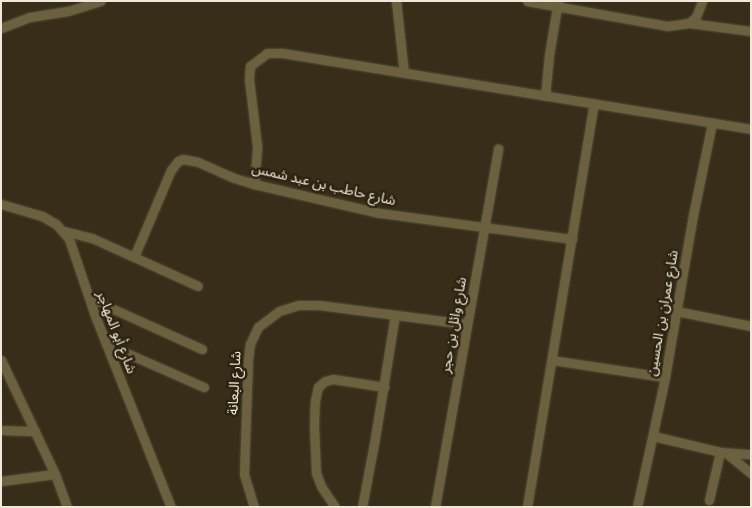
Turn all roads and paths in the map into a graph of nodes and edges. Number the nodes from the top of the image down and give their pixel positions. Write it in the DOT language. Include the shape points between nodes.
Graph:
graph roads {
  1 [pos="101,1"];
  2 [pos="396,1"];
  3 [pos="527,1"];
  4 [pos="702,1"];
  5 [pos="558,4"];
  6 [pos="689,23"];
  7 [pos="1,28"];
  8 [pos="751,31"];
  9 [pos="404,73"];
  10 [pos="545,96"];
  11 [pos="594,104"];
  12 [pos="712,123"];
  13 [pos="751,129"];
  14 [pos="498,149"];
  15 [pos="254,184"];
  16 [pos="1,204"];
  17 [pos="484,226"];
  18 [pos="64,231"];
  19 [pos="572,239"];
  20 [pos="134,257"];
  21 [pos="198,286"];
  22 [pos="89,298"];
  23 [pos="676,311"];
  24 [pos="395,315"];
  25 [pos="466,324"];
  26 [pos="751,326"];
  27 [pos="106,344"];
  28 [pos="202,349"];
  29 [pos="1,360"];
  30 [pos="552,360"];
  31 [pos="665,377"];
  32 [pos="204,387"];
  33 [pos="384,387"];
  34 [pos="1,430"];
  35 [pos="35,431"];
  36 [pos="653,436"];
  37 [pos="723,453"];
  38 [pos="751,454"];
  39 [pos="751,473"];
  40 [pos="55,474"];
  41 [pos="1,481"];
  42 [pos="709,500"];
  43 [pos="362,504"];
  44 [pos="67,507"];
  45 [pos="171,507"];
  46 [pos="254,507"];
  47 [pos="335,507"];
  48 [pos="352,507"];
  49 [pos="434,507"];
  50 [pos="527,507"];
  51 [pos="637,507"];
  1 -- 7 [label="street" via="68,11 30,17"];
  2 -- 9 [label="street"];
  3 -- 5 [label="street"];
  4 -- 6 [label="street" via="696,17"];
  5 -- 6 [label="street" via="667,26"];
  5 -- 10 [label="street"];
  6 -- 8 [label="street"];
  9 -- 10 [label="street"];
  9 -- 15 [label="street" via="282,54 267,53 255,60 250,66 249,79 257,146"];
  10 -- 11 [label="street"];
  11 -- 12 [label="street"];
  11 -- 19 [label="street"];
  12 -- 13 [label="street"];
  12 -- 23 [label="street, شارع عمران بن الحسين"];
  14 -- 17 [label="street, شارع وائل بن حجر"];
  15 -- 17 [label="street, شارع حاطب بن عبد شمس" via="380,213"];
  15 -- 20 [label="street, شارع حاطب بن عبد شمس" via="198,162 178,161 171,170"];
  16 -- 18 [label="street" via="42,216"];
  17 -- 19 [label="street, شارع حاطب بن عبد شمس"];
  17 -- 25 [label="street, شارع وائل بن حجر"];
  18 -- 20 [label="street" via="92,238"];
  18 -- 22 [label="street, شارع أبو المهاجر"];
  19 -- 30 [label="street"];
  20 -- 21 [label="street"];
  22 -- 27 [label="street, شارع أبو المهاجر"];
  22 -- 28 [label="street"];
  23 -- 26 [label="street"];
  23 -- 31 [label="street, شارع عمران بن الحسين"];
  24 -- 25 [label="street, شارع البعانة"];
  24 -- 33 [label="street"];
  24 -- 46 [label="street, شارع البعانة" via="299,305 279,311 258,327 250,344 248,360 244,474"];
  25 -- 49 [label="street, شارع وائل بن حجر"];
  27 -- 32 [label="street"];
  27 -- 45 [label="street, شارع أبو المهاجر"];
  29 -- 35 [label="street"];
  30 -- 31 [label="street"];
  30 -- 50 [label="street"];
  31 -- 36 [label="street, شارع عمران بن الحسين"];
  33 -- 43 [label="street"];
  33 -- 47 [label="street" via="333,379 318,387 314,425 316,473"];
  34 -- 35 [label="street"];
  35 -- 40 [label="street"];
  36 -- 37 [label="street"];
  36 -- 51 [label="street, شارع عمران بن الحسين"];
  37 -- 38 [label="street"];
  37 -- 39 [label="street"];
  37 -- 42 [label="street"];
  40 -- 41 [label="street"];
  40 -- 44 [label="street"];
  43 -- 48 [label="street"];
}
